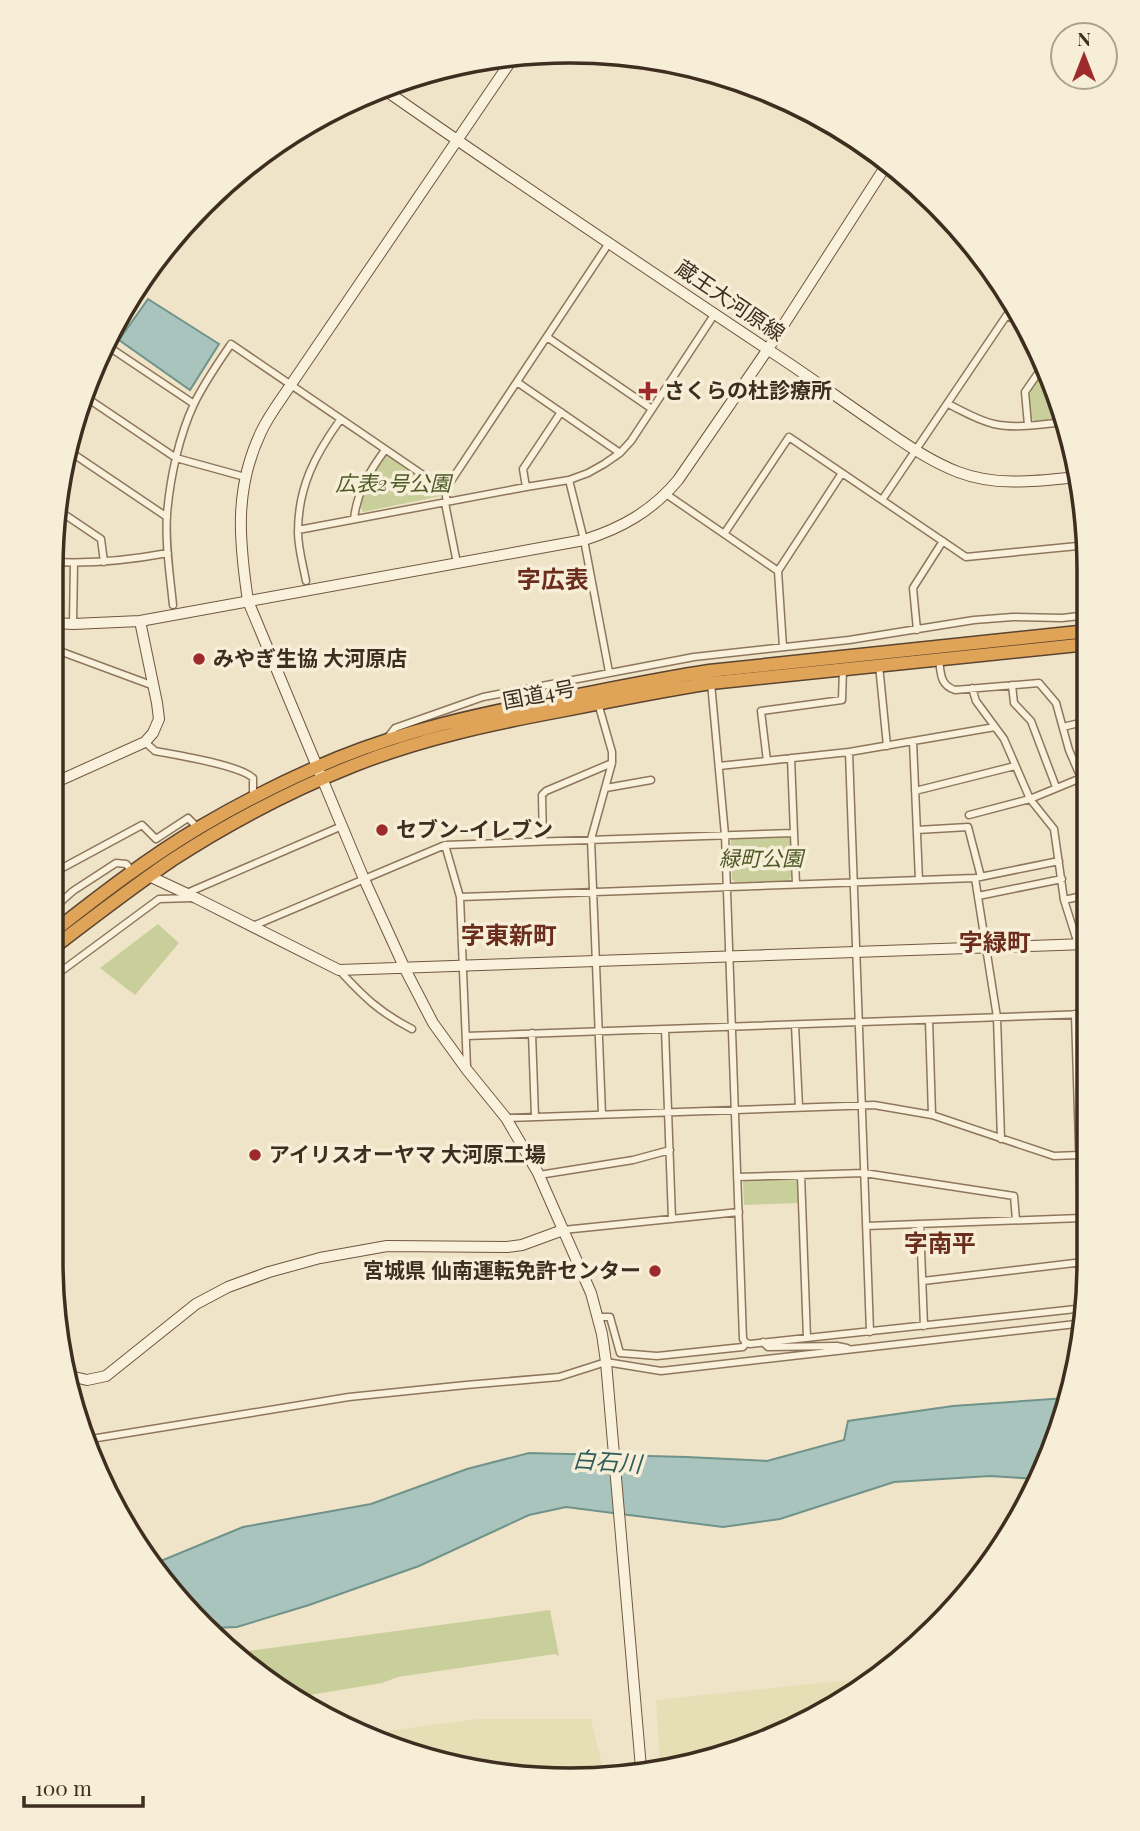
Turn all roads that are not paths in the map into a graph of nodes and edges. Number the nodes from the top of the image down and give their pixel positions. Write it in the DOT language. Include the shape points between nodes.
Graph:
graph roads {
  1 [pos="506,67"];
  2 [pos="393,95"];
  3 [pos="457,140"];
  4 [pos="882,171"];
  5 [pos="609,243"];
  6 [pos="714,315"];
  7 [pos="1007,315"];
  8 [pos="547,337"];
  9 [pos="768,349"];
  10 [pos="113,350"];
  11 [pos="1037,374"];
  12 [pos="516,382"];
  13 [pos="290,386"];
  14 [pos="92,402"];
  15 [pos="194,404"];
  16 [pos="948,404"];
  17 [pos="652,409"];
  18 [pos="561,412"];
  19 [pos="340,420"];
  20 [pos="1055,423"];
  21 [pos="1028,425"];
  22 [pos="385,450"];
  23 [pos="915,451"];
  24 [pos="620,453"];
  25 [pos="76,456"];
  26 [pos="176,457"];
  27 [pos="842,474"];
  28 [pos="245,477"];
  29 [pos="1068,478"];
  30 [pos="569,480"];
  31 [pos="526,487"];
  32 [pos="444,490"];
  33 [pos="666,494"];
  34 [pos="882,500"];
  35 [pos="446,503"];
  36 [pos="66,515"];
  37 [pos="167,517"];
  38 [pos="354,519"];
  39 [pos="298,530"];
  40 [pos="724,534"];
  41 [pos="584,540"];
  42 [pos="943,541"];
  43 [pos="1076,546"];
  44 [pos="168,553"];
  45 [pos="63,562"];
  46 [pos="104,562"];
  47 [pos="74,563"];
  48 [pos="457,563"];
  49 [pos="778,571"];
  50 [pos="306,581"];
  51 [pos="248,601"];
  52 [pos="173,605"];
  53 [pos="1077,616"];
  54 [pos="140,621"];
  55 [pos="63,623"];
  56 [pos="73,624"];
  57 [pos="917,630"];
  58 [pos="1077,632"];
  59 [pos="1077,645"];
  60 [pos="783,647"];
  61 [pos="63,652"];
  62 [pos="939,659"];
  63 [pos="879,665"];
  64 [pos="843,669"];
  65 [pos="609,672"];
  66 [pos="711,683"];
  67 [pos="1012,685"];
  68 [pos="154,686"];
  69 [pos="972,688"];
  70 [pos="598,703"];
  71 [pos="1077,724"];
  72 [pos="995,727"];
  73 [pos="1063,727"];
  74 [pos="385,741"];
  75 [pos="913,741"];
  76 [pos="145,742"];
  77 [pos="887,746"];
  78 [pos="849,752"];
  79 [pos="791,758"];
  80 [pos="767,761"];
  81 [pos="612,762"];
  82 [pos="719,766"];
  83 [pos="1015,766"];
  84 [pos="1077,769"];
  85 [pos="320,774"];
  86 [pos="63,779"];
  87 [pos="1077,779"];
  88 [pos="651,780"];
  89 [pos="1056,787"];
  90 [pos="606,788"];
  91 [pos="915,791"];
  92 [pos="252,798"];
  93 [pos="1030,799"];
  94 [pos="969,815"];
  95 [pos="342,826"];
  96 [pos="198,828"];
  97 [pos="917,830"];
  98 [pos="794,833"];
  99 [pos="725,835"];
  100 [pos="591,839"];
  101 [pos="543,841"];
  102 [pos="445,845"];
  103 [pos="1059,861"];
  104 [pos="63,868"];
  105 [pos="133,872"];
  106 [pos="149,876"];
  107 [pos="978,877"];
  108 [pos="363,879"];
  109 [pos="1062,879"];
  110 [pos="919,880"];
  111 [pos="853,882"];
  112 [pos="796,884"];
  113 [pos="727,887"];
  114 [pos="593,892"];
  115 [pos="191,895"];
  116 [pos="978,896"];
  117 [pos="460,897"];
  118 [pos="1077,897"];
  119 [pos="63,900"];
  120 [pos="1064,900"];
  121 [pos="63,924"];
  122 [pos="253,926"];
  123 [pos="1077,932"];
  124 [pos="63,940"];
  125 [pos="1077,944"];
  126 [pos="987,947"];
  127 [pos="856,952"];
  128 [pos="729,957"];
  129 [pos="596,962"];
  130 [pos="463,967"];
  131 [pos="405,969"];
  132 [pos="63,970"];
  133 [pos="339,970"];
  134 [pos="1075,1014"];
  135 [pos="997,1017"];
  136 [pos="929,1020"];
  137 [pos="860,1023"];
  138 [pos="795,1025"];
  139 [pos="732,1027"];
  140 [pos="412,1029"];
  141 [pos="665,1029"];
  142 [pos="599,1031"];
  143 [pos="532,1033"];
  144 [pos="466,1036"];
  145 [pos="467,1070"];
  146 [pos="1077,1084"];
  147 [pos="862,1105"];
  148 [pos="799,1107"];
  149 [pos="735,1110"];
  150 [pos="668,1112"];
  151 [pos="602,1114"];
  152 [pos="932,1115"];
  153 [pos="535,1117"];
  154 [pos="506,1118"];
  155 [pos="1000,1139"];
  156 [pos="670,1150"];
  157 [pos="1077,1155"];
  158 [pos="864,1173"];
  159 [pos="539,1175"];
  160 [pos="801,1175"];
  161 [pos="737,1177"];
  162 [pos="739,1212"];
  163 [pos="1077,1218"];
  164 [pos="672,1219"];
  165 [pos="1016,1220"];
  166 [pos="920,1224"];
  167 [pos="866,1226"];
  168 [pos="563,1230"];
  169 [pos="1077,1263"];
  170 [pos="923,1281"];
  171 [pos="1075,1309"];
  172 [pos="598,1317"];
  173 [pos="1073,1324"];
  174 [pos="924,1326"];
  175 [pos="870,1332"];
  176 [pos="807,1338"];
  177 [pos="763,1342"];
  178 [pos="746,1343"];
  179 [pos="855,1349"];
  180 [pos="606,1362"];
  181 [pos="77,1378"];
  182 [pos="96,1438"];
  183 [pos="641,1763"];
  1 -- 3 [label="street"];
  2 -- 3 [label="street, 蔵王大河原線"];
  3 -- 5 [label="street, 蔵王大河原線"];
  3 -- 13 [label="street"];
  4 -- 9 [label="street"];
  5 -- 6 [label="street, 蔵王大河原線"];
  5 -- 8 [label="street"];
  6 -- 9 [label="street, 蔵王大河原線"];
  6 -- 17 [label="street"];
  7 -- 16 [label="street"];
  8 -- 12 [label="street"];
  8 -- 17 [label="street"];
  9 -- 23 [label="street, 蔵王大河原線"];
  9 -- 33 [label="street"];
  10 -- 15 [label="street"];
  11 -- 21 [label="street" via="1025,391"];
  12 -- 18 [label="street"];
  12 -- 32 [label="street"];
  13 -- 15 [label="street" via="231,344"];
  13 -- 19 [label="street"];
  13 -- 28 [label="street" via="262,431"];
  14 -- 26 [label="street"];
  15 -- 26 [label="street"];
  16 -- 21 [label="street" via="995,424"];
  16 -- 23 [label="street"];
  17 -- 24 [label="street"];
  18 -- 24 [label="street"];
  18 -- 31 [label="street" via="523,469"];
  19 -- 22 [label="street"];
  19 -- 39 [label="street" via="308,472"];
  20 -- 21 [label="street"];
  22 -- 32 [label="street"];
  22 -- 38 [label="street" via="361,489"];
  23 -- 29 [label="street, 蔵王大河原線" via="960,473 1000,482"];
  23 -- 34 [label="street"];
  24 -- 30 [label="street"];
  25 -- 37 [label="street"];
  26 -- 28 [label="street"];
  26 -- 37 [label="street"];
  27 -- 34 [label="street"];
  27 -- 40 [label="street" via="789,437"];
  27 -- 49 [label="street"];
  28 -- 51 [label="street" via="241,552"];
  30 -- 31 [label="street"];
  30 -- 41 [label="street"];
  31 -- 35 [label="street"];
  32 -- 35 [label="street"];
  33 -- 40 [label="street"];
  33 -- 41 [label="street" via="625,524"];
  34 -- 42 [label="street"];
  35 -- 38 [label="street"];
  35 -- 48 [label="street"];
  36 -- 46 [label="street" via="101,539"];
  37 -- 44 [label="street"];
  38 -- 39 [label="street"];
  39 -- 50 [label="street"];
  40 -- 49 [label="street"];
  41 -- 48 [label="street"];
  41 -- 65 [label="street"];
  42 -- 43 [label="street" via="966,557"];
  42 -- 57 [label="street" via="913,588"];
  44 -- 46 [label="street"];
  44 -- 52 [label="street"];
  45 -- 47 [label="street"];
  46 -- 47 [label="street"];
  47 -- 56 [label="street"];
  48 -- 51 [label="street"];
  49 -- 60 [label="street"];
  51 -- 54 [label="street"];
  51 -- 85 [label="street"];
  53 -- 57 [label="street" via="974,620"];
  54 -- 56 [label="street"];
  54 -- 68 [label="street"];
  55 -- 56 [label="street"];
  57 -- 60 [label="street"];
  58 -- 74 [label="highway, 国道4号" via="698,673 508,709"];
  59 -- 62 [label="highway, 国道4号"];
  60 -- 65 [label="street"];
  61 -- 68 [label="street"];
  62 -- 63 [label="highway, 国道4号"];
  62 -- 69 [label="street" via="941,679 947,687"];
  63 -- 64 [label="highway, 国道4号"];
  63 -- 77 [label="street"];
  64 -- 66 [label="highway, 国道4号"];
  64 -- 80 [label="street" via="842,700 761,711"];
  65 -- 74 [label="street" via="483,698 395,728"];
  66 -- 70 [label="highway, 国道4号"];
  66 -- 82 [label="street"];
  67 -- 69 [label="street"];
  67 -- 73 [label="street" via="1039,683 1056,703"];
  67 -- 89 [label="street" via="1014,703 1031,721"];
  68 -- 76 [label="street" via="159,719"];
  69 -- 72 [label="street"];
  70 -- 81 [label="street"];
  70 -- 85 [label="highway, 国道4号" via="440,737"];
  71 -- 73 [label="street"];
  72 -- 75 [label="street"];
  72 -- 83 [label="street"];
  73 -- 84 [label="street"];
  74 -- 85 [label="highway, 国道4号"];
  75 -- 77 [label="street"];
  75 -- 91 [label="street"];
  76 -- 86 [label="street"];
  76 -- 92 [label="street" via="155,751 248,773 253,778"];
  77 -- 78 [label="street"];
  78 -- 79 [label="street"];
  78 -- 111 [label="street"];
  79 -- 80 [label="street"];
  79 -- 98 [label="street"];
  80 -- 82 [label="street"];
  81 -- 90 [label="street"];
  81 -- 101 [label="street" via="542,795"];
  82 -- 99 [label="street"];
  83 -- 91 [label="street"];
  83 -- 93 [label="street"];
  85 -- 92 [label="highway, 国道4号"];
  85 -- 95 [label="street"];
  85 -- 106 [label="highway, 国道4号"];
  87 -- 89 [label="street"];
  88 -- 90 [label="street"];
  89 -- 93 [label="street"];
  90 -- 100 [label="street"];
  91 -- 97 [label="street"];
  92 -- 96 [label="highway, 国道4号"];
  93 -- 94 [label="street"];
  93 -- 103 [label="street" via="1054,829"];
  95 -- 108 [label="street"];
  95 -- 115 [label="street"];
  96 -- 104 [label="street" via="188,818 156,839 142,825"];
  96 -- 105 [label="highway, 国道4号"];
  97 -- 107 [label="street" via="968,827"];
  97 -- 110 [label="street"];
  98 -- 99 [label="street"];
  98 -- 112 [label="street"];
  99 -- 100 [label="street"];
  99 -- 113 [label="street"];
  100 -- 101 [label="street"];
  100 -- 114 [label="street"];
  101 -- 102 [label="street"];
  102 -- 108 [label="street"];
  102 -- 117 [label="street"];
  103 -- 107 [label="street"];
  103 -- 109 [label="street"];
  105 -- 119 [label="street" via="126,864 117,863"];
  105 -- 121 [label="highway, 国道4号"];
  106 -- 115 [label="street"];
  106 -- 124 [label="highway, 国道4号"];
  107 -- 110 [label="street"];
  107 -- 116 [label="street"];
  108 -- 122 [label="street"];
  108 -- 131 [label="street"];
  109 -- 116 [label="street"];
  109 -- 120 [label="street"];
  110 -- 111 [label="street"];
  111 -- 112 [label="street"];
  111 -- 127 [label="street"];
  112 -- 113 [label="street"];
  113 -- 114 [label="street"];
  113 -- 128 [label="street"];
  114 -- 117 [label="street"];
  114 -- 129 [label="street"];
  115 -- 122 [label="street"];
  115 -- 132 [label="street" via="159,899"];
  116 -- 126 [label="street"];
  117 -- 130 [label="street"];
  118 -- 120 [label="street"];
  120 -- 123 [label="street"];
  122 -- 133 [label="street"];
  125 -- 126 [label="street"];
  126 -- 127 [label="street"];
  126 -- 135 [label="street"];
  127 -- 128 [label="street"];
  127 -- 137 [label="street"];
  128 -- 129 [label="street"];
  128 -- 139 [label="street"];
  129 -- 130 [label="street"];
  129 -- 142 [label="street"];
  130 -- 131 [label="street"];
  130 -- 144 [label="street"];
  131 -- 133 [label="street"];
  131 -- 145 [label="street" via="433,1023"];
  133 -- 140 [label="street" via="369,1002"];
  134 -- 135 [label="street"];
  134 -- 146 [label="street"];
  135 -- 136 [label="street"];
  135 -- 155 [label="street"];
  136 -- 137 [label="street"];
  136 -- 152 [label="street"];
  137 -- 138 [label="street"];
  137 -- 147 [label="street"];
  138 -- 139 [label="street"];
  138 -- 148 [label="street"];
  139 -- 141 [label="street"];
  139 -- 149 [label="street"];
  141 -- 142 [label="street"];
  141 -- 150 [label="street"];
  142 -- 143 [label="street"];
  142 -- 151 [label="street"];
  143 -- 144 [label="street"];
  143 -- 153 [label="street"];
  144 -- 145 [label="street"];
  145 -- 154 [label="street"];
  147 -- 148 [label="street"];
  147 -- 152 [label="street"];
  147 -- 158 [label="street"];
  148 -- 149 [label="street"];
  149 -- 150 [label="street"];
  149 -- 161 [label="street"];
  150 -- 151 [label="street"];
  150 -- 156 [label="street"];
  151 -- 153 [label="street"];
  152 -- 155 [label="street"];
  153 -- 154 [label="street"];
  154 -- 159 [label="street"];
  155 -- 157 [label="street" via="1054,1156"];
  156 -- 159 [label="street"];
  156 -- 164 [label="street"];
  158 -- 160 [label="street"];
  158 -- 165 [label="street" via="1014,1196"];
  158 -- 167 [label="street"];
  159 -- 168 [label="street"];
  160 -- 161 [label="street"];
  160 -- 176 [label="street"];
  161 -- 162 [label="street"];
  162 -- 164 [label="street"];
  162 -- 178 [label="street"];
  163 -- 165 [label="street"];
  164 -- 168 [label="street"];
  165 -- 166 [label="street"];
  166 -- 167 [label="street"];
  166 -- 170 [label="street"];
  167 -- 175 [label="street"];
  168 -- 172 [label="street"];
  168 -- 181 [label="street" via="506,1247 357,1250 269,1272 196,1304 106,1376"];
  169 -- 170 [label="street"];
  170 -- 174 [label="street"];
  171 -- 174 [label="street"];
  172 -- 178 [label="street" via="610,1317 620,1353 657,1356 743,1347"];
  172 -- 180 [label="street"];
  173 -- 179 [label="street"];
  174 -- 175 [label="street"];
  175 -- 176 [label="street"];
  176 -- 177 [label="street"];
  177 -- 178 [label="street"];
  177 -- 179 [label="street" via="768,1347"];
  179 -- 180 [label="street" via="661,1371"];
  180 -- 182 [label="street" via="559,1377 349,1397"];
  180 -- 183 [label="street"];
}
